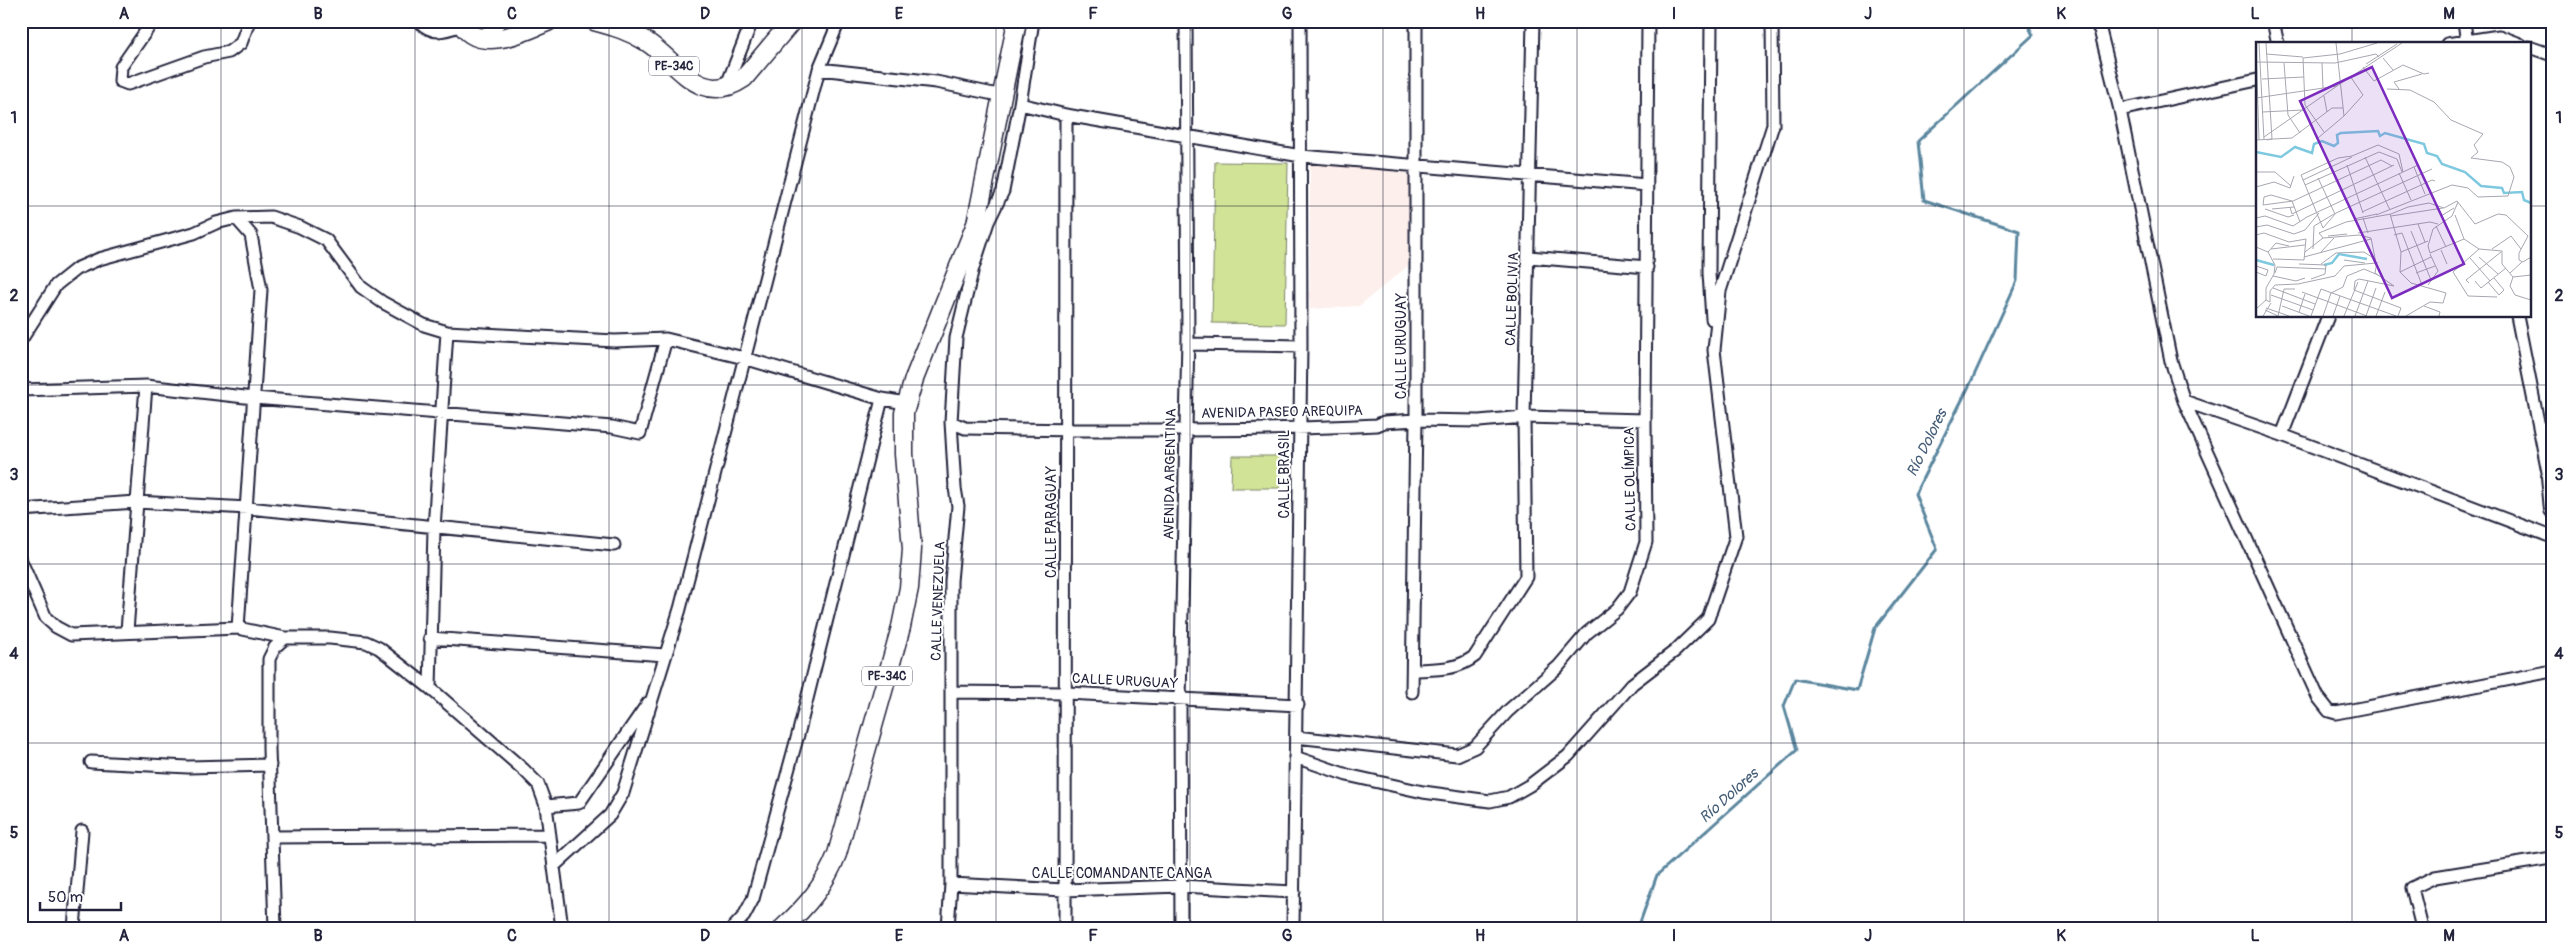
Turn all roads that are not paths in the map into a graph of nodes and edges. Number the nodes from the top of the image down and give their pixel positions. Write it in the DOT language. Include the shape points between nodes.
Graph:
graph roads {
  1 [pos="153,21"];
  2 [pos="249,21"];
  3 [pos="418,21"];
  4 [pos="503,21"];
  5 [pos="549,21"];
  6 [pos="594,21"];
  7 [pos="752,21"];
  8 [pos="792,21"];
  9 [pos="839,21"];
  10 [pos="1016,21"];
  11 [pos="1033,21"];
  12 [pos="1186,21"];
  13 [pos="1300,21"];
  14 [pos="1416,21"];
  15 [pos="1533,21"];
  16 [pos="1648,21"];
  17 [pos="1711,21"];
  18 [pos="1772,21"];
  19 [pos="2094,21"];
  20 [pos="2273,21"];
  21 [pos="2464,21"];
  22 [pos="461,23"];
  23 [pos="481,36"];
  24 [pos="2278,42"];
  25 [pos="2467,42"];
  26 [pos="2515,42"];
  27 [pos="2530,47"];
  28 [pos="2552,55"];
  29 [pos="819,69"];
  30 [pos="2256,80"];
  31 [pos="726,87"];
  32 [pos="1003,96"];
  33 [pos="1020,104"];
  34 [pos="2120,110"];
  35 [pos="1066,115"];
  36 [pos="1187,135"];
  37 [pos="1301,156"];
  38 [pos="1416,165"];
  39 [pos="1531,174"];
  40 [pos="1647,185"];
  41 [pos="236,218"];
  42 [pos="968,249"];
  43 [pos="1529,257"];
  44 [pos="1647,267"];
  45 [pos="972,272"];
  46 [pos="2327,318"];
  47 [pos="2517,318"];
  48 [pos="447,332"];
  49 [pos="666,339"];
  50 [pos="21,340"];
  51 [pos="1188,344"];
  52 [pos="1301,346"];
  53 [pos="1714,350"];
  54 [pos="744,358"];
  55 [pos="146,386"];
  56 [pos="21,390"];
  57 [pos="254,398"];
  58 [pos="882,399"];
  59 [pos="2184,401"];
  60 [pos="906,403"];
  61 [pos="442,414"];
  62 [pos="1524,417"];
  63 [pos="1416,420"];
  64 [pos="1645,420"];
  65 [pos="951,422"];
  66 [pos="1186,429"];
  67 [pos="1299,429"];
  68 [pos="1066,430"];
  69 [pos="2282,435"];
  70 [pos="2550,473"];
  71 [pos="136,502"];
  72 [pos="248,508"];
  73 [pos="21,510"];
  74 [pos="2552,510"];
  75 [pos="434,529"];
  76 [pos="2552,537"];
  77 [pos="614,545"];
  78 [pos="21,561"];
  79 [pos="238,628"];
  80 [pos="127,631"];
  81 [pos="285,638"];
  82 [pos="430,638"];
  83 [pos="665,654"];
  84 [pos="1413,670"];
  85 [pos="2552,672"];
  86 [pos="430,688"];
  87 [pos="656,691"];
  88 [pos="951,692"];
  89 [pos="1412,692"];
  90 [pos="1066,693"];
  91 [pos="1180,700"];
  92 [pos="1298,705"];
  93 [pos="1296,738"];
  94 [pos="1296,758"];
  95 [pos="91,762"];
  96 [pos="270,765"];
  97 [pos="546,806"];
  98 [pos="82,831"];
  99 [pos="550,835"];
  100 [pos="272,837"];
  101 [pos="2552,858"];
  102 [pos="554,866"];
  103 [pos="951,884"];
  104 [pos="1181,886"];
  105 [pos="1064,890"];
  106 [pos="1294,892"];
  107 [pos="74,928"];
  108 [pos="275,928"];
  109 [pos="562,928"];
  110 [pos="733,928"];
  111 [pos="783,928"];
  112 [pos="948,928"];
  113 [pos="1065,928"];
  114 [pos="1181,928"];
  115 [pos="1293,928"];
  116 [pos="2422,928"];
  1 -- 2 [label="street" via="121,67 120,81 128,84 204,57 229,52 241,43"];
  3 -- 22 [label="street" via="439,32"];
  4 -- 23 [label="street"];
  5 -- 23 [label="main road" via="503,39"];
  6 -- 31 [label="main road, PE-34C" via="628,31 648,43 700,85"];
  7 -- 31 [label="street"];
  8 -- 31 [label="main road" via="744,78"];
  9 -- 29 [label="street"];
  10 -- 32 [label="main road, PE-34C"];
  11 -- 33 [label="street"];
  12 -- 36 [label="street, AVENIDA ARGENTINA"];
  13 -- 37 [label="street, CALLE BRASIL"];
  14 -- 38 [label="street, CALLE URUGUAY"];
  15 -- 39 [label="street, CALLE BOLIVIA"];
  16 -- 40 [label="street, CALLE OLÍMPICA"];
  17 -- 53 [label="street" via="1709,273"];
  18 -- 53 [label="street" via="1773,125 1720,291"];
  19 -- 34 [label="street" via="2100,30"];
  20 -- 24 [label="street"];
  21 -- 25 [label="street"];
  22 -- 23 [label="main road"];
  25 -- 26 [label="street" via="2499,36"];
  27 -- 28 [label="street"];
  29 -- 32 [label="street" via="936,82"];
  29 -- 54 [label="street"];
  30 -- 34 [label="street"];
  32 -- 42 [label="main road, PE-34C" via="982,201"];
  33 -- 35 [label="street"];
  33 -- 45 [label="street" via="1003,192 988,222"];
  34 -- 59 [label="street" via="2171,361"];
  35 -- 36 [label="street"];
  35 -- 68 [label="street, CALLE PARAGUAY"];
  36 -- 37 [label="street"];
  36 -- 51 [label="street, AVENIDA ARGENTINA"];
  37 -- 38 [label="street"];
  37 -- 52 [label="street, CALLE BRASIL"];
  38 -- 39 [label="street"];
  38 -- 63 [label="street, CALLE URUGUAY"];
  39 -- 40 [label="street"];
  39 -- 43 [label="street, CALLE BOLIVIA"];
  40 -- 44 [label="street, CALLE OLÍMPICA"];
  41 -- 48 [label="street" via="271,217 326,240 361,287 409,318"];
  41 -- 50 [label="street" via="99,259 76,269 56,285"];
  41 -- 57 [label="street" via="251,235 261,290"];
  42 -- 45 [label="street, CALLE VENEZUELA"];
  42 -- 60 [label="main road, PE-34C"];
  43 -- 44 [label="street"];
  43 -- 62 [label="street, CALLE BOLIVIA"];
  44 -- 64 [label="street, CALLE OLÍMPICA"];
  45 -- 65 [label="street, CALLE VENEZUELA" via="956,338"];
  46 -- 69 [label="street"];
  47 -- 70 [label="street"];
  48 -- 49 [label="street" via="615,341"];
  48 -- 61 [label="street"];
  49 -- 54 [label="street"];
  49 -- 61 [label="street" via="640,433 565,423"];
  51 -- 52 [label="street"];
  51 -- 66 [label="street, AVENIDA ARGENTINA"];
  52 -- 67 [label="street, CALLE BRASIL"];
  53 -- 94 [label="street" via="1736,536 1708,619 1675,652 1632,684 1568,756 1530,785 1508,797 1490,801 1423,792 1347,775"];
  54 -- 58 [label="street"];
  54 -- 83 [label="street" via="696,552"];
  55 -- 56 [label="street"];
  55 -- 57 [label="street"];
  55 -- 71 [label="street"];
  57 -- 61 [label="street"];
  57 -- 72 [label="street"];
  58 -- 60 [label="street"];
  58 -- 110 [label="street" via="799,731 753,899"];
  59 -- 69 [label="street"];
  59 -- 85 [label="street" via="2318,697 2329,711 2336,713"];
  60 -- 111 [label="main road, PE-34C" via="904,454 912,549 904,613 837,854 817,893"];
  61 -- 75 [label="street"];
  62 -- 63 [label="street, AVENIDA PASEO AREQUIPA" via="1480,421"];
  62 -- 64 [label="street, AVENIDA PASEO AREQUIPA"];
  62 -- 84 [label="street, CALLE BOLIVIA" via="1526,577 1475,656 1453,668"];
  63 -- 67 [label="street, AVENIDA PASEO AREQUIPA"];
  63 -- 84 [label="street, CALLE URUGUAY"];
  64 -- 93 [label="street, CALLE OLÍMPICA" via="1646,542 1630,592 1617,610 1587,633 1558,667 1508,710 1475,747 1457,755"];
  65 -- 68 [label="street, AVENIDA PASEO AREQUIPA" via="965,428"];
  65 -- 88 [label="street, CALLE VENEZUELA" via="958,506 950,581"];
  66 -- 67 [label="street, AVENIDA PASEO AREQUIPA"];
  66 -- 68 [label="street, AVENIDA PASEO AREQUIPA"];
  66 -- 91 [label="street, AVENIDA ARGENTINA"];
  67 -- 92 [label="street, CALLE BRASIL"];
  68 -- 90 [label="street, CALLE PARAGUAY"];
  69 -- 76 [label="street"];
  70 -- 74 [label="street"];
  71 -- 72 [label="street"];
  71 -- 73 [label="street"];
  71 -- 80 [label="street"];
  72 -- 75 [label="street"];
  72 -- 79 [label="street"];
  75 -- 77 [label="street"];
  75 -- 82 [label="street"];
  78 -- 80 [label="street" via="46,618 56,627 71,635"];
  79 -- 80 [label="street"];
  79 -- 81 [label="street"];
  81 -- 86 [label="street" via="366,642 379,648"];
  81 -- 96 [label="street" via="269,659"];
  82 -- 83 [label="street"];
  82 -- 86 [label="street"];
  83 -- 87 [label="street"];
  84 -- 89 [label="street, CALLE URUGUAY"];
  86 -- 97 [label="street" via="538,784"];
  87 -- 97 [label="street" via="579,803"];
  87 -- 102 [label="street" via="623,793 610,815"];
  88 -- 90 [label="street, CALLE URUGUAY"];
  88 -- 103 [label="street, CALLE VENEZUELA"];
  90 -- 91 [label="street, CALLE URUGUAY"];
  90 -- 105 [label="street, CALLE PARAGUAY"];
  91 -- 92 [label="street, CALLE URUGUAY"];
  91 -- 104 [label="street, AVENIDA ARGENTINA"];
  92 -- 93 [label="street, CALLE BRASIL"];
  93 -- 94 [label="street, CALLE BRASIL"];
  94 -- 106 [label="street, CALLE BRASIL"];
  95 -- 96 [label="street" via="188,768"];
  96 -- 100 [label="street"];
  97 -- 99 [label="street"];
  98 -- 107 [label="street"];
  99 -- 100 [label="street"];
  99 -- 102 [label="street"];
  100 -- 108 [label="street"];
  101 -- 116 [label="street" via="2423,882 2412,888"];
  102 -- 109 [label="street"];
  103 -- 105 [label="street, CALLE COMANDANTE CANGA"];
  103 -- 112 [label="street, CALLE VENEZUELA"];
  104 -- 105 [label="street, CALLE COMANDANTE CANGA"];
  104 -- 106 [label="street, CALLE COMANDANTE CANGA"];
  104 -- 114 [label="street, AVENIDA ARGENTINA"];
  105 -- 113 [label="street, CALLE PARAGUAY"];
  106 -- 115 [label="street, CALLE BRASIL"];
}
